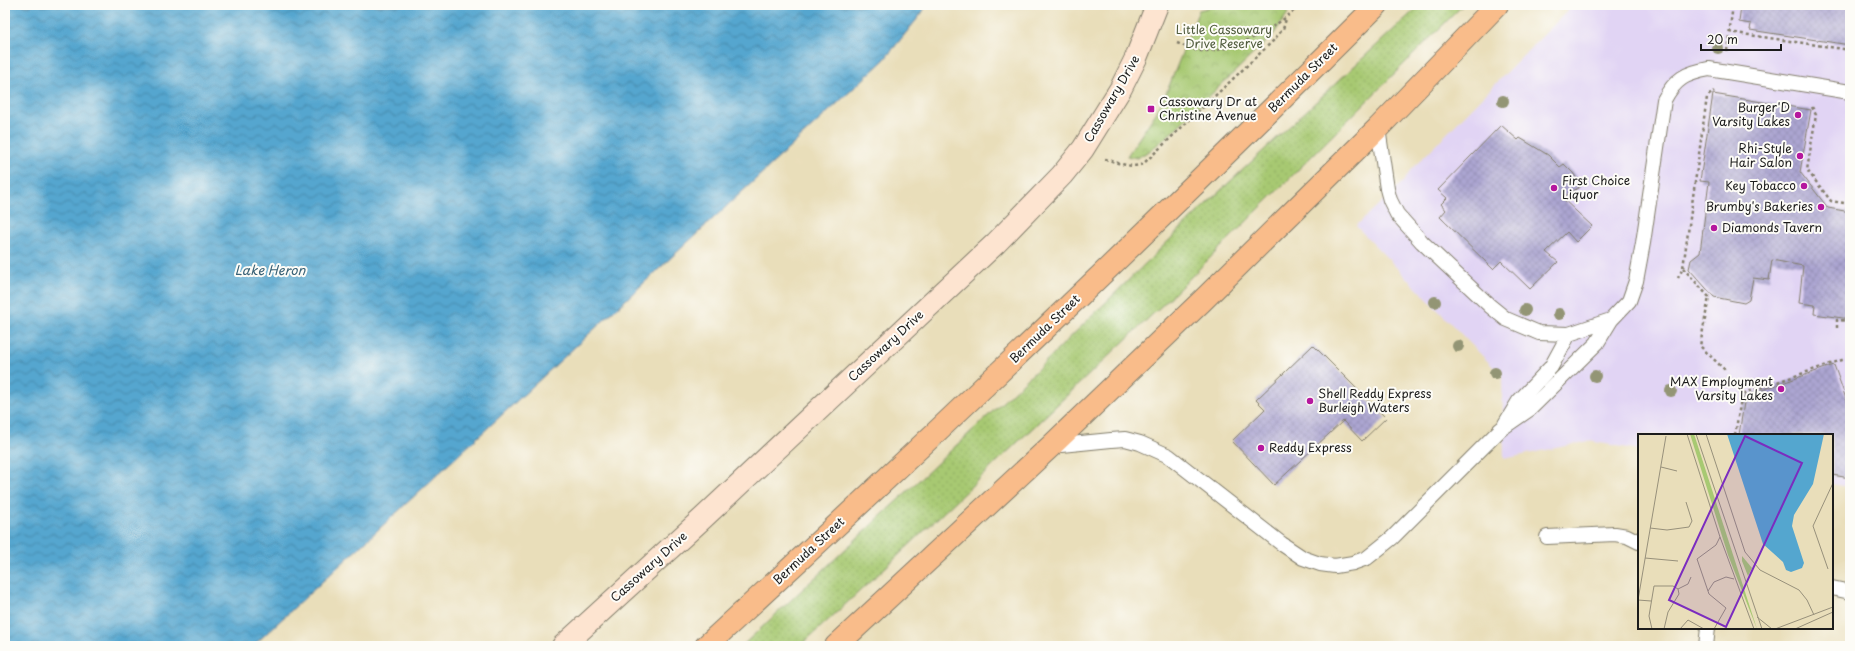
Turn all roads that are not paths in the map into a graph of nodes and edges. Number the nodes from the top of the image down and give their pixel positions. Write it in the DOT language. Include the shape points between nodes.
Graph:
graph roads {
  1 [pos="1157,5"];
  2 [pos="1377,5"];
  3 [pos="1497,5"];
  4 [pos="1850,92"];
  5 [pos="1378,128"];
  6 [pos="1611,320"];
  7 [pos="1569,334"];
  8 [pos="1501,429"];
  9 [pos="1050,446"];
  10 [pos="1547,537"];
  11 [pos="1638,542"];
  12 [pos="1833,588"];
  13 [pos="1850,592"];
  14 [pos="1708,629"];
  15 [pos="563,646"];
  16 [pos="706,646"];
  17 [pos="836,646"];
  18 [pos="1706,646"];
  1 -- 15 [label="street, Cassowary Drive" via="1124,82 1083,149 1062,175 996,243"];
  2 -- 16 [label="main road, Bermuda Street" via="966,406"];
  3 -- 5 [label="main road"];
  4 -- 6 [label="lane" via="1709,69 1694,71 1675,83 1664,100 1636,281 1629,301"];
  5 -- 7 [label="lane" via="1390,200 1397,214 1422,242 1506,319 1539,332"];
  5 -- 9 [label="main road"];
  6 -- 7 [label="lane"];
  6 -- 8 [label="lane" via="1597,343 1530,409"];
  7 -- 8 [label="lane" via="1551,367 1519,401"];
  8 -- 9 [label="lane" via="1378,550 1367,558 1335,566 1303,558 1169,456 1152,447 1125,439"];
  9 -- 17 [label="main road"];
  10 -- 11 [label="lane" via="1615,534"];
  12 -- 13 [label="lane"];
  14 -- 18 [label="lane"];
}
